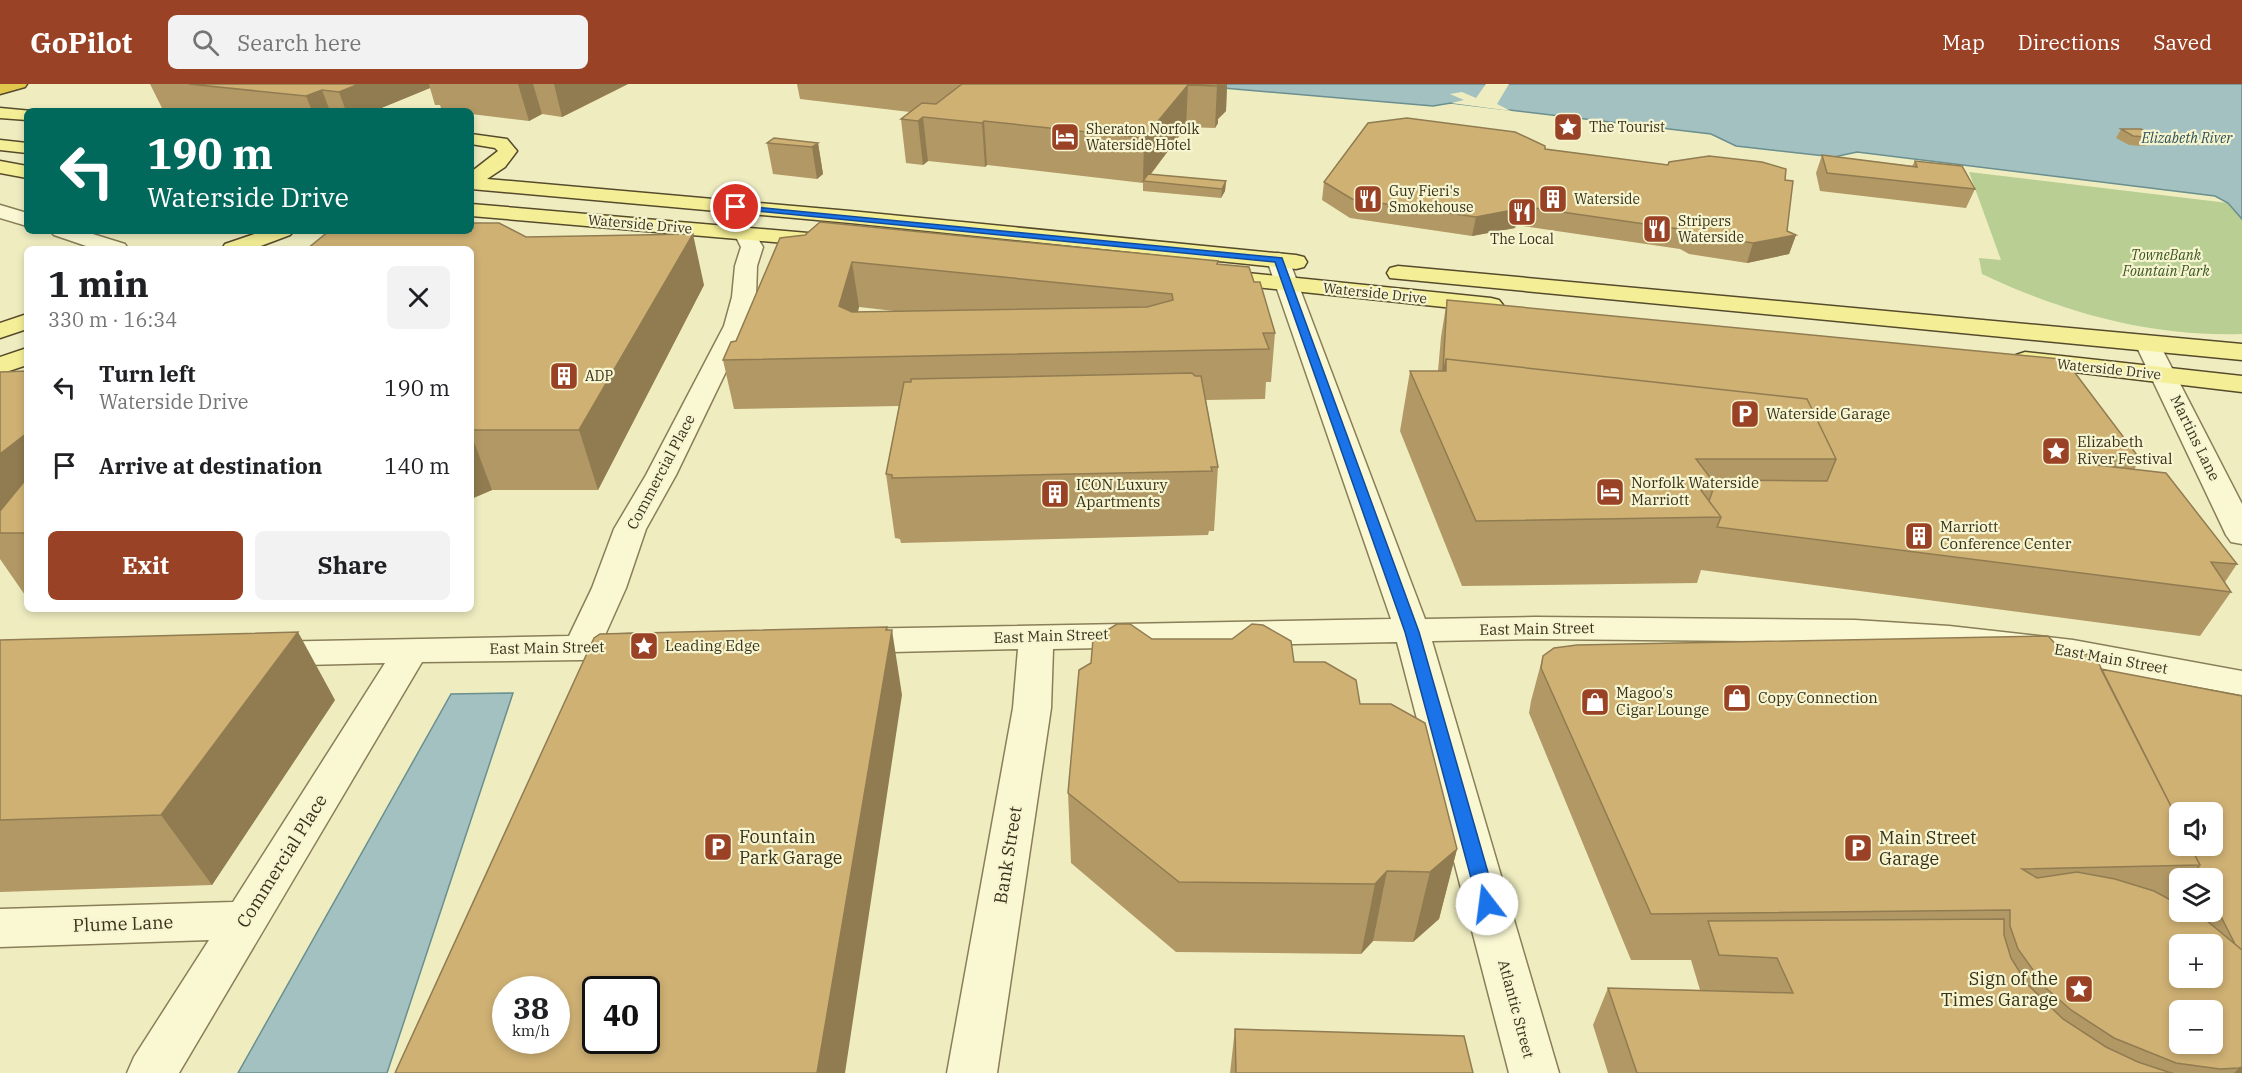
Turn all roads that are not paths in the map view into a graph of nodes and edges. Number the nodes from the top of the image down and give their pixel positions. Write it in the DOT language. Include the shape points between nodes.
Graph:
graph roads {
  1 [pos="19,84"];
  2 [pos="0,89"];
  3 [pos="0,113"];
  4 [pos="24,115"];
  5 [pos="474,139"];
  6 [pos="0,146"];
  7 [pos="24,148"];
  8 [pos="0,167"];
  9 [pos="24,171"];
  10 [pos="474,180"];
  11 [pos="474,182"];
  12 [pos="474,210"];
  13 [pos="0,211"];
  14 [pos="24,219"];
  15 [pos="745,233"];
  16 [pos="70,234"];
  17 [pos="276,234"];
  18 [pos="847,243"];
  19 [pos="108,246"];
  20 [pos="242,246"];
  21 [pos="797,260"];
  22 [pos="1278,260"];
  23 [pos="1192,274"];
  24 [pos="1287,283"];
  25 [pos="1516,307"];
  26 [pos="24,322"];
  27 [pos="1993,328"];
  28 [pos="0,331"];
  29 [pos="2147,343"];
  30 [pos="1971,349"];
  31 [pos="2242,352"];
  32 [pos="24,357"];
  33 [pos="2006,358"];
  34 [pos="0,366"];
  35 [pos="2165,375"];
  36 [pos="2242,384"];
  37 [pos="2242,535"];
  38 [pos="1412,632"];
  39 [pos="1036,637"];
  40 [pos="823,642"];
  41 [pos="668,645"];
  42 [pos="581,648"];
  43 [pos="412,649"];
  44 [pos="233,655"];
  45 [pos="2242,683"];
  46 [pos="246,920"];
  47 [pos="0,928"];
  48 [pos="152,1073"];
  49 [pos="972,1073"];
  50 [pos="1534,1073"];
  1 -- 2 [label="highway"];
  3 -- 4 [label="main road"];
  5 -- 10 [label="main road" via="501,143 508,151 498,164"];
  6 -- 7 [label="main road"];
  8 -- 9 [label="main road"];
  11 -- 22 [label="main road, Waterside Drive"];
  12 -- 15 [label="main road, Waterside Drive"];
  13 -- 14 [label="street"];
  15 -- 18 [label="main road, Waterside Drive"];
  15 -- 42 [label="street, Commercial Place" via="752,247 746,266 754,288 662,475 630,529 609,588"];
  16 -- 19 [label="street"];
  17 -- 20 [label="main road"];
  18 -- 21 [label="street"];
  22 -- 24 [label="street, Atlantic Street"];
  22 -- 27 [label="main road, Waterside Drive"];
  23 -- 24 [label="main road, Waterside Drive"];
  24 -- 25 [label="main road, Waterside Drive"];
  24 -- 38 [label="street, Atlantic Street"];
  26 -- 28 [label="main road"];
  27 -- 29 [label="main road, Waterside Drive"];
  27 -- 30 [label="main road" via="1991,340"];
  29 -- 31 [label="main road, Waterside Drive"];
  29 -- 35 [label="street, Martins Lane"];
  32 -- 34 [label="main road"];
  33 -- 35 [label="main road, Waterside Drive"];
  35 -- 36 [label="main road, Waterside Drive"];
  35 -- 37 [label="street, Martins Lane"];
  38 -- 39 [label="street, East Main Street"];
  38 -- 45 [label="street, East Main Street" via="1535,628 1855,630 2073,652"];
  38 -- 50 [label="street, Atlantic Street"];
  39 -- 40 [label="street, East Main Street"];
  39 -- 49 [label="street, Bank Street" via="1032,708"];
  41 -- 42 [label="street, East Main Street"];
  42 -- 43 [label="street, East Main Street"];
  43 -- 44 [label="street, East Main Street"];
  43 -- 46 [label="street, Commercial Place"];
  46 -- 47 [label="street, Plume Lane"];
  46 -- 48 [label="street, Commercial Place"];
}
